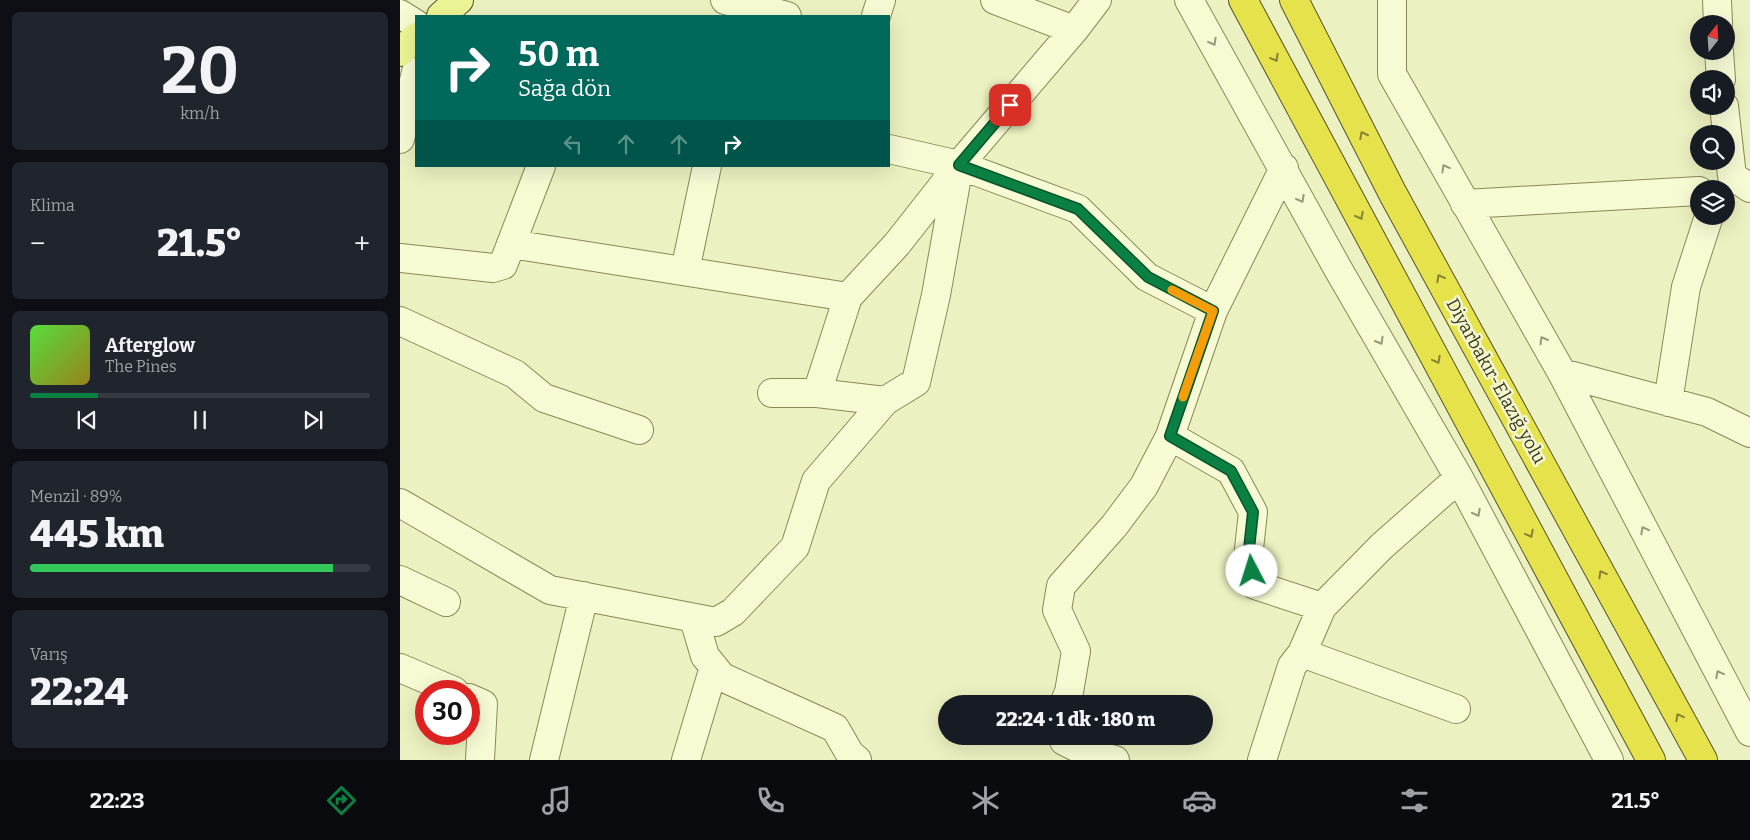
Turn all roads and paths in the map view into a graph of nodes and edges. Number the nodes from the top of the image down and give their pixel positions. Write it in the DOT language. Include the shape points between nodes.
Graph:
graph roads {
  1 [pos="459,0"];
  2 [pos="725,0"];
  3 [pos="881,0"];
  4 [pos="995,0"];
  5 [pos="1097,0"];
  6 [pos="1189,0"];
  7 [pos="1243,0"];
  8 [pos="1294,0"];
  9 [pos="1392,0"];
  10 [pos="1717,0"];
  11 [pos="400,14"];
  12 [pos="442,15"];
  13 [pos="783,15"];
  14 [pos="876,15"];
  15 [pos="1718,15"];
  16 [pos="1074,30"];
  17 [pos="408,40"];
  18 [pos="415,76"];
  19 [pos="1726,115"];
  20 [pos="400,139"];
  21 [pos="890,149"];
  22 [pos="959,165"];
  23 [pos="541,167"];
  24 [pos="707,167"];
  25 [pos="1284,168"];
  26 [pos="1738,179"];
  27 [pos="1690,192"];
  28 [pos="1465,204"];
  29 [pos="1706,225"];
  30 [pos="511,244"];
  31 [pos="400,258"];
  32 [pos="685,271"];
  33 [pos="848,297"];
  34 [pos="1213,311"];
  35 [pos="400,321"];
  36 [pos="1562,373"];
  37 [pos="772,393"];
  38 [pos="817,393"];
  39 [pos="884,401"];
  40 [pos="1668,402"];
  41 [pos="639,430"];
  42 [pos="1750,433"];
  43 [pos="1170,436"];
  44 [pos="1459,478"];
  45 [pos="400,503"];
  46 [pos="400,580"];
  47 [pos="584,596"];
  48 [pos="446,602"];
  49 [pos="1322,607"];
  50 [pos="694,619"];
  51 [pos="1302,653"];
  52 [pos="714,667"];
  53 [pos="400,668"];
  54 [pos="428,680"];
  55 [pos="1068,695"];
  56 [pos="480,703"];
  57 [pos="1456,708"];
  58 [pos="1750,732"];
  59 [pos="1073,745"];
  60 [pos="480,760"];
  61 [pos="544,760"];
  62 [pos="686,760"];
  63 [pos="857,760"];
  64 [pos="1115,760"];
  65 [pos="1262,760"];
  66 [pos="1609,760"];
  67 [pos="1651,760"];
  68 [pos="1703,760"];
  1 -- 12 [label="main road"];
  2 -- 13 [label="street"];
  3 -- 14 [label="street"];
  4 -- 16 [label="street"];
  5 -- 16 [label="street"];
  6 -- 25 [label="street, one-way"];
  7 -- 67 [label="highway, one-way"];
  68 -- 8 [label="highway, Diyarbakır-Elazığ yolu, one-way" via="1393,194"];
  28 -- 9 [label="street, one-way" via="1392,74"];
  10 -- 15 [label="street"];
  11 -- 17 [label="street"];
  16 -- 22 [label="street"];
  18 -- 20 [label="street"];
  19 -- 26 [label="street"];
  21 -- 22 [label="street"];
  22 -- 33 [label="street" via="897,244"];
  22 -- 34 [label="street" via="1078,209 1148,277"];
  22 -- 39 [label="street" via="936,296 916,382"];
  23 -- 30 [label="street"];
  24 -- 32 [label="street"];
  25 -- 34 [label="street"];
  25 -- 44 [label="street, one-way" via="1338,269"];
  27 -- 28 [label="street"];
  36 -- 28 [label="street, one-way"];
  29 -- 40 [label="street" via="1686,287"];
  30 -- 31 [label="street" via="503,265 493,268"];
  30 -- 32 [label="street"];
  32 -- 33 [label="street"];
  33 -- 38 [label="street"];
  34 -- 43 [label="street"];
  35 -- 41 [label="street" via="515,374 544,398"];
  36 -- 40 [label="street"];
  58 -- 36 [label="street, one-way"];
  37 -- 38 [label="street"];
  38 -- 39 [label="street"];
  39 -- 50 [label="street" via="816,481 794,547 733,612 716,622"];
  40 -- 42 [label="street" via="1706,412"];
  43 -- 49 [label="street" via="1231,471 1253,512 1248,558 1255,585"];
  43 -- 55 [label="street" via="1144,486 1061,586 1057,610 1076,651"];
  44 -- 49 [label="street" via="1382,546"];
  44 -- 66 [label="street, one-way"];
  45 -- 47 [label="street" via="550,590"];
  46 -- 48 [label="street"];
  47 -- 50 [label="street"];
  47 -- 61 [label="street"];
  49 -- 51 [label="street"];
  50 -- 52 [label="street" via="705,656"];
  51 -- 57 [label="street"];
  51 -- 65 [label="street" via="1292,666"];
  52 -- 62 [label="street"];
  52 -- 63 [label="street" via="722,677 835,728"];
  53 -- 54 [label="street"];
  56 -- 60 [label="street" via="483,704"];
  59 -- 64 [label="street" via="1088,753"];
}
